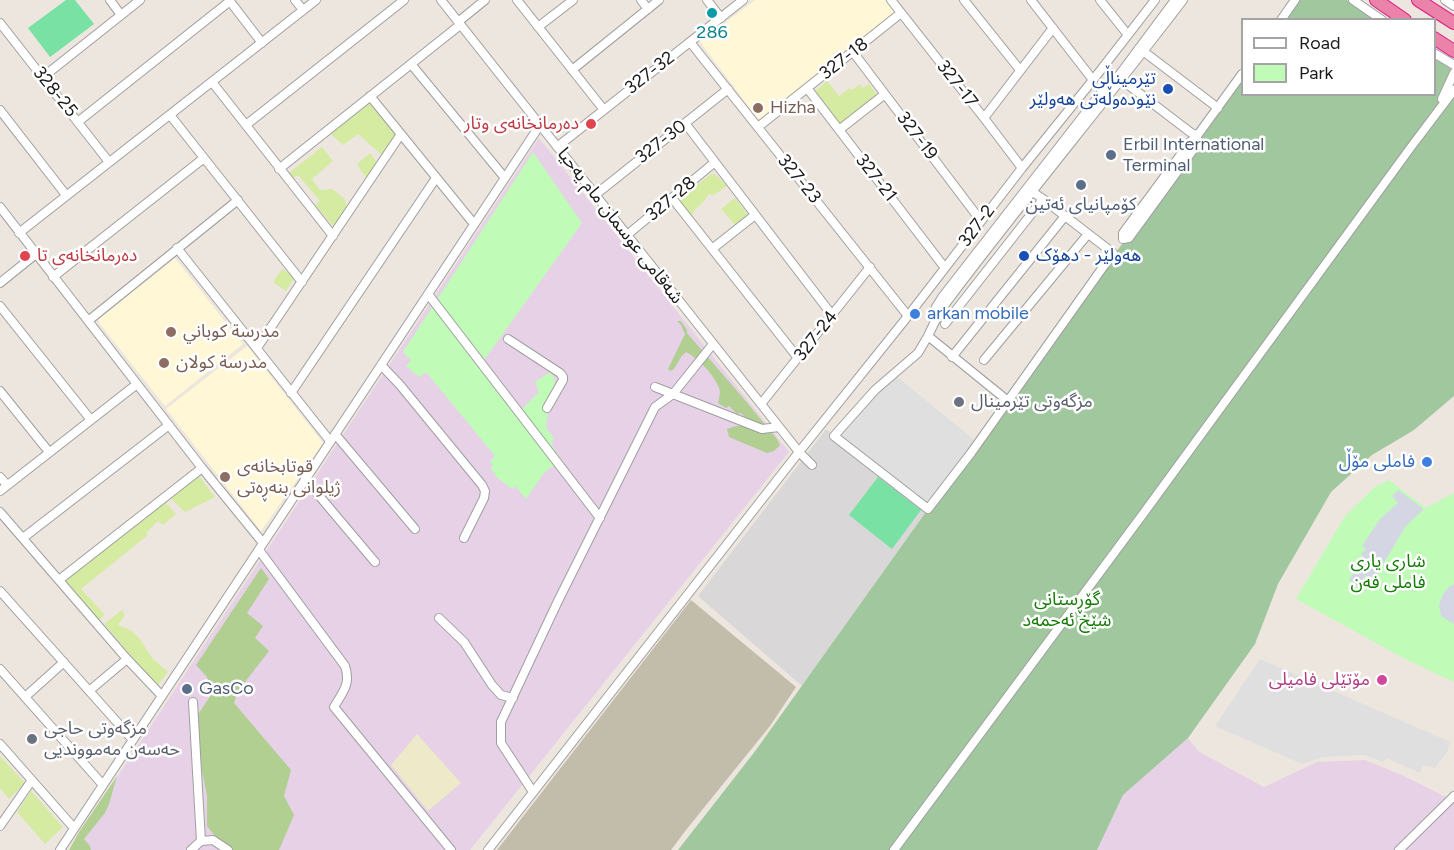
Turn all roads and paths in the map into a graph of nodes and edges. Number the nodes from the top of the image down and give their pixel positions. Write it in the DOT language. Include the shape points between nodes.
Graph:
graph roads {
  1 [pos="110,0"];
  2 [pos="140,0"];
  3 [pos="295,0"];
  4 [pos="316,0"];
  5 [pos="404,0"];
  6 [pos="441,0"];
  7 [pos="485,0"];
  8 [pos="517,0"];
  9 [pos="573,0"];
  10 [pos="641,0"];
  11 [pos="659,0"];
  12 [pos="707,0"];
  13 [pos="744,0"];
  14 [pos="891,0"];
  15 [pos="964,0"];
  16 [pos="1031,0"];
  17 [pos="1100,0"];
  18 [pos="1155,0"];
  19 [pos="1175,0"];
  20 [pos="1183,0"];
  21 [pos="1295,0"];
  22 [pos="1353,0"];
  23 [pos="1376,0"];
  24 [pos="1418,0"];
  25 [pos="1446,0"];
  26 [pos="230,1"];
  27 [pos="1454,6"];
  28 [pos="648,9"];
  29 [pos="303,10"];
  30 [pos="902,13"];
  31 [pos="121,15"];
  32 [pos="1390,15"];
  33 [pos="721,18"];
  34 [pos="1282,18"];
  35 [pos="1379,18"];
  36 [pos="0,23"];
  37 [pos="459,23"];
  38 [pos="1454,23"];
  39 [pos="538,27"];
  40 [pos="1053,28"];
  41 [pos="1128,35"];
  42 [pos="1436,39"];
  43 [pos="1436,39"];
  44 [pos="690,42"];
  45 [pos="261,43"];
  46 [pos="1454,45"];
  47 [pos="1141,49"];
  48 [pos="1454,51"];
  49 [pos="853,52"];
  50 [pos="1436,54"];
  51 [pos="411,64"];
  52 [pos="1454,65"];
  53 [pos="572,70"];
  54 [pos="1020,70"];
  55 [pos="1454,73"];
  56 [pos="1241,75"];
  57 [pos="43,77"];
  58 [pos="1119,78"];
  59 [pos="1093,80"];
  60 [pos="212,82"];
  61 [pos="807,88"];
  62 [pos="728,89"];
  63 [pos="1454,90"];
  64 [pos="885,94"];
  65 [pos="370,96"];
  66 [pos="1218,108"];
  67 [pos="0,110"];
  68 [pos="604,110"];
  69 [pos="170,115"];
  70 [pos="984,118"];
  71 [pos="79,121"];
  72 [pos="685,123"];
  73 [pos="1428,123"];
  74 [pos="246,125"];
  75 [pos="540,125"];
  76 [pos="758,127"];
  77 [pos="839,130"];
  78 [pos="401,134"];
  79 [pos="1197,136"];
  80 [pos="557,147"];
  81 [pos="204,158"];
  82 [pos="110,162"];
  83 [pos="715,162"];
  84 [pos="1022,168"];
  85 [pos="279,169"];
  86 [pos="436,178"];
  87 [pos="505,178"];
  88 [pos="1030,190"];
  89 [pos="66,195"];
  90 [pos="595,195"];
  91 [pos="672,198"];
  92 [pos="1043,199"];
  93 [pos="238,200"];
  94 [pos="1,211"];
  95 [pos="755,215"];
  96 [pos="1065,216"];
  97 [pos="981,221"];
  98 [pos="474,224"];
  99 [pos="19,232"];
  100 [pos="1088,234"];
  101 [pos="627,235"];
  102 [pos="333,236"];
  103 [pos="177,248"];
  104 [pos="712,249"];
  105 [pos="1113,253"];
  106 [pos="36,255"];
  107 [pos="870,267"];
  108 [pos="945,268"];
  109 [pos="53,277"];
  110 [pos="302,282"];
  111 [pos="0,283"];
  112 [pos="428,294"];
  113 [pos="0,306"];
  114 [pos="832,315"];
  115 [pos="908,316"];
  116 [pos="88,321"];
  117 [pos="945,324"];
  118 [pos="928,336"];
  119 [pos="508,339"];
  120 [pos="713,344"];
  121 [pos="257,348"];
  122 [pos="952,357"];
  123 [pos="798,358"];
  124 [pos="984,360"];
  125 [pos="381,365"];
  126 [pos="137,384"];
  127 [pos="655,387"];
  128 [pos="0,391"];
  129 [pos="291,393"];
  130 [pos="673,394"];
  131 [pos="1008,401"];
  132 [pos="761,404"];
  133 [pos="547,408"];
  134 [pos="91,420"];
  135 [pos="169,426"];
  136 [pos="779,427"];
  137 [pos="333,437"];
  138 [pos="49,452"];
  139 [pos="799,453"];
  140 [pos="812,465"];
  141 [pos="202,468"];
  142 [pos="0,477"];
  143 [pos="306,479"];
  144 [pos="3,488"];
  145 [pos="0,512"];
  146 [pos="600,518"];
  147 [pos="415,530"];
  148 [pos="23,538"];
  149 [pos="464,538"];
  150 [pos="261,547"];
  151 [pos="375,562"];
  152 [pos="59,580"];
  153 [pos="0,591"];
  154 [pos="439,618"];
  155 [pos="127,659"];
  156 [pos="64,662"];
  157 [pos="0,669"];
  158 [pos="89,691"];
  159 [pos="162,696"];
  160 [pos="25,697"];
  161 [pos="513,698"];
  162 [pos="193,702"];
  163 [pos="133,740"];
  164 [pos="0,744"];
  165 [pos="32,780"];
  166 [pos="103,785"];
  167 [pos="533,792"];
  168 [pos="1454,796"];
  169 [pos="0,826"];
  170 [pos="74,828"];
  171 [pos="201,841"];
  172 [pos="60,850"];
  173 [pos="191,850"];
  174 [pos="228,850"];
  175 [pos="452,850"];
  176 [pos="488,850"];
  177 [pos="894,850"];
  178 [pos="1399,850"];
  1 -- 31 [label="street"];
  2 -- 31 [label="street"];
  3 -- 29 [label="street"];
  4 -- 29 [label="street"];
  5 -- 74 [label="street"];
  6 -- 37 [label="street, شەقامی عوسمان مام یەحیا"];
  7 -- 37 [label="street"];
  8 -- 39 [label="street"];
  9 -- 39 [label="street"];
  10 -- 28 [label="street"];
  11 -- 28 [label="street"];
  12 -- 33 [label="street"];
  13 -- 33 [label="street, 327-32"];
  14 -- 30 [label="street, 327-17"];
  15 -- 54 [label="street"];
  16 -- 40 [label="street"];
  17 -- 41 [label="street"];
  18 -- 41 [label="street, 327-2"];
  19 -- 47 [label="street"];
  20 -- 47 [label="street"];
  21 -- 34 [label="street"];
  22 -- 35 [label="street"];
  23 -- 32 [label="highway"];
  24 -- 38 [label="highway"];
  25 -- 27 [label="street"];
  26 -- 45 [label="street"];
  26 -- 71 [label="street"];
  28 -- 53 [label="street"];
  29 -- 45 [label="street"];
  30 -- 49 [label="street, 327-18"];
  30 -- 70 [label="street, 327-17"];
  31 -- 57 [label="street"];
  33 -- 44 [label="street, 327-32"];
  36 -- 57 [label="street, 328-25"];
  37 -- 51 [label="street"];
  37 -- 75 [label="street, شەقامی عوسمان مام یەحیا"];
  39 -- 53 [label="street"];
  40 -- 54 [label="street"];
  40 -- 59 [label="street"];
  41 -- 59 [label="street, 327-2"];
  42 -- 46 [label="highway"];
  43 -- 48 [label="highway"];
  44 -- 62 [label="street, 327-23"];
  44 -- 68 [label="street, 327-32"];
  45 -- 60 [label="street"];
  47 -- 58 [label="street"];
  47 -- 66 [label="street"];
  49 -- 61 [label="street, 327-18"];
  49 -- 64 [label="street, 327-19"];
  50 -- 52 [label="street"];
  51 -- 65 [label="street"];
  51 -- 87 [label="street"];
  53 -- 68 [label="street"];
  54 -- 70 [label="street"];
  55 -- 73 [label="street"];
  56 -- 66 [label="street"];
  57 -- 71 [label="street, 328-25"];
  58 -- 79 [label="street"];
  58 -- 88 [label="street"];
  59 -- 84 [label="street, 327-2"];
  60 -- 69 [label="street"];
  60 -- 74 [label="street"];
  61 -- 76 [label="street, 327-18"];
  61 -- 77 [label="street, 327-21"];
  62 -- 72 [label="street, 327-30"];
  62 -- 76 [label="street, 327-23"];
  63 -- 73 [label="street"];
  64 -- 77 [label="street"];
  64 -- 97 [label="street, 327-19"];
  65 -- 78 [label="street"];
  65 -- 85 [label="street"];
  66 -- 79 [label="street"];
  67 -- 89 [label="street"];
  68 -- 80 [label="street, 327-32"];
  69 -- 81 [label="street"];
  69 -- 82 [label="street"];
  70 -- 84 [label="street, 327-17"];
  71 -- 82 [label="street, 328-25"];
  72 -- 83 [label="street"];
  72 -- 90 [label="street, 327-30"];
  73 -- 177 [label="street"];
  74 -- 85 [label="street"];
  75 -- 80 [label="street, شەقامی عوسمان مام یەحیا"];
  75 -- 87 [label="street"];
  76 -- 107 [label="street, 327-23"];
  77 -- 108 [label="street, 327-21"];
  78 -- 86 [label="street"];
  78 -- 102 [label="street"];
  79 -- 105 [label="street" via="1196,146 1129,238 1123,239"];
  80 -- 90 [label="street, شەقامی عوسمان مام یەحیا"];
  81 -- 93 [label="street"];
  81 -- 109 [label="street"];
  82 -- 89 [label="street"];
  83 -- 91 [label="street, 327-28"];
  83 -- 95 [label="street"];
  84 -- 97 [label="street, 327-2"];
  85 -- 102 [label="street"];
  86 -- 98 [label="street"];
  86 -- 129 [label="street"];
  87 -- 98 [label="street"];
  88 -- 92 [label="street"];
  88 -- 118 [label="street" via="949,299"];
  89 -- 99 [label="street"];
  90 -- 101 [label="street, شەقامی عوسمان مام یەحیا"];
  91 -- 101 [label="street, 327-28"];
  91 -- 104 [label="street"];
  92 -- 96 [label="street"];
  92 -- 117 [label="street"];
  93 -- 103 [label="street"];
  93 -- 110 [label="street"];
  94 -- 99 [label="street"];
  95 -- 104 [label="street"];
  95 -- 114 [label="street"];
  96 -- 100 [label="street"];
  96 -- 122 [label="street"];
  97 -- 108 [label="street, 327-2"];
  98 -- 112 [label="street"];
  99 -- 106 [label="street"];
  100 -- 105 [label="street"];
  100 -- 124 [label="street"];
  101 -- 120 [label="street, شەقامی عوسمان مام یەحیا"];
  102 -- 110 [label="street"];
  103 -- 116 [label="street"];
  103 -- 121 [label="street"];
  104 -- 123 [label="street"];
  105 -- 131 [label="street"];
  106 -- 109 [label="street"];
  106 -- 111 [label="street"];
  107 -- 114 [label="street, 327-24"];
  107 -- 115 [label="street, 327-23"];
  108 -- 115 [label="street, 327-2"];
  109 -- 116 [label="street"];
  110 -- 121 [label="street"];
  112 -- 125 [label="street"];
  112 -- 146 [label="street"];
  113 -- 134 [label="street"];
  114 -- 123 [label="street, 327-24"];
  115 -- 139 [label="street, 327-2"];
  116 -- 126 [label="street"];
  118 -- 122 [label="street"];
  118 -- 131 [label="street" via="918,353 874,390 834,436 928,509"];
  119 -- 133 [label="street" via="563,377"];
  120 -- 130 [label="street"];
  120 -- 132 [label="street, شەقامی عوسمان مام یەحیا"];
  121 -- 129 [label="street"];
  122 -- 131 [label="street"];
  123 -- 132 [label="street, 327-24"];
  125 -- 137 [label="street"];
  125 -- 149 [label="street" via="485,491"];
  126 -- 134 [label="street"];
  126 -- 135 [label="street"];
  127 -- 130 [label="street"];
  128 -- 138 [label="street"];
  129 -- 137 [label="street"];
  130 -- 136 [label="street" via="762,429"];
  130 -- 146 [label="street" via="655,407"];
  132 -- 136 [label="street, شەقامی عوسمان مام یەحیا"];
  134 -- 138 [label="street"];
  135 -- 141 [label="street"];
  135 -- 148 [label="street"];
  136 -- 139 [label="street, شەقامی عوسمان مام یەحیا"];
  137 -- 143 [label="street"];
  137 -- 147 [label="street"];
  138 -- 144 [label="street"];
  139 -- 140 [label="street, شەقامی عوسمان مام یەحیا"];
  139 -- 167 [label="street, 327-2"];
  141 -- 150 [label="street"];
  141 -- 152 [label="street"];
  142 -- 144 [label="street"];
  143 -- 150 [label="street"];
  143 -- 151 [label="street"];
  145 -- 148 [label="street"];
  146 -- 161 [label="street"];
  148 -- 152 [label="street"];
  150 -- 159 [label="street"];
  150 -- 175 [label="street" via="345,666 348,681 334,707"];
  152 -- 155 [label="street"];
  153 -- 156 [label="street"];
  154 -- 161 [label="street" via="464,642 501,695"];
  155 -- 158 [label="street"];
  155 -- 159 [label="street"];
  156 -- 158 [label="street"];
  156 -- 160 [label="street"];
  157 -- 160 [label="street"];
  158 -- 163 [label="street"];
  159 -- 163 [label="street"];
  160 -- 166 [label="street"];
  161 -- 167 [label="street" via="501,722 501,742"];
  162 -- 171 [label="street"];
  163 -- 166 [label="street"];
  164 -- 165 [label="street"];
  165 -- 169 [label="street"];
  165 -- 170 [label="street"];
  166 -- 170 [label="street"];
  167 -- 176 [label="street, 327-2"];
  168 -- 178 [label="street"];
  170 -- 172 [label="street"];
  171 -- 173 [label="street"];
  171 -- 174 [label="street" via="213,840"];
}
